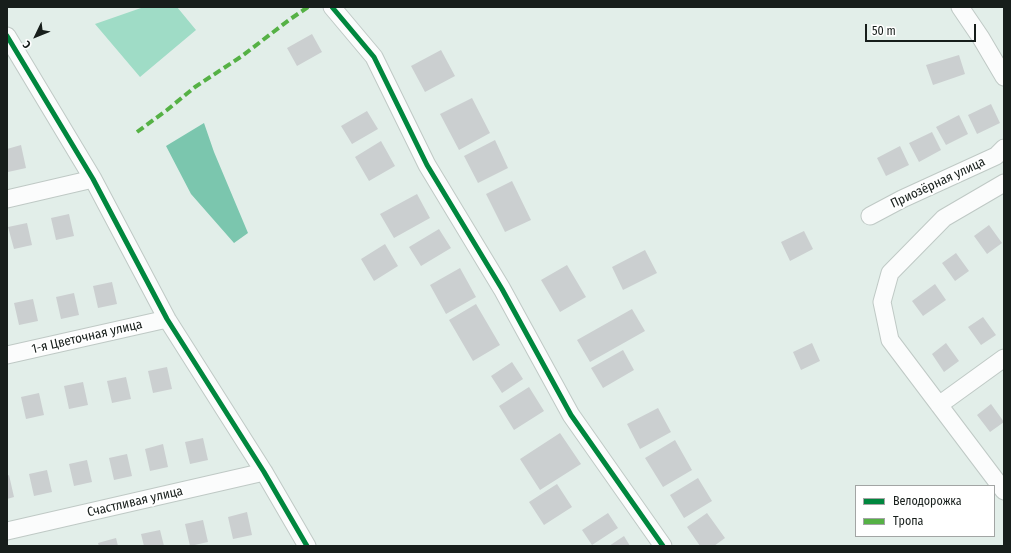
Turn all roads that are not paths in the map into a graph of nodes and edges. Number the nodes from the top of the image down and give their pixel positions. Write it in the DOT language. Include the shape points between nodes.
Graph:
graph roads {
  1 [pos="332,7"];
  2 [pos="960,7"];
  3 [pos="7,37"];
  4 [pos="1004,77"];
  5 [pos="1004,148"];
  6 [pos="93,179"];
  7 [pos="1004,183"];
  8 [pos="7,199"];
  9 [pos="870,216"];
  10 [pos="167,319"];
  11 [pos="7,355"];
  12 [pos="1004,358"];
  13 [pos="939,405"];
  14 [pos="264,472"];
  15 [pos="1004,491"];
  16 [pos="7,531"];
  17 [pos="307,546"];
  18 [pos="663,546"];
  1 -- 18 [label="street" via="374,57 428,165 502,288 571,415"];
  2 -- 4 [label="street"];
  3 -- 6 [label="street"];
  5 -- 9 [label="street, Приозёрная улица" via="996,156"];
  6 -- 8 [label="street"];
  6 -- 10 [label="street"];
  7 -- 13 [label="street" via="944,218 890,274 882,302 890,340"];
  10 -- 11 [label="street, 1-я Цветочная улица"];
  10 -- 14 [label="street"];
  12 -- 13 [label="street"];
  13 -- 15 [label="street"];
  14 -- 16 [label="street, Счастливая улица"];
  14 -- 17 [label="street"];
}
